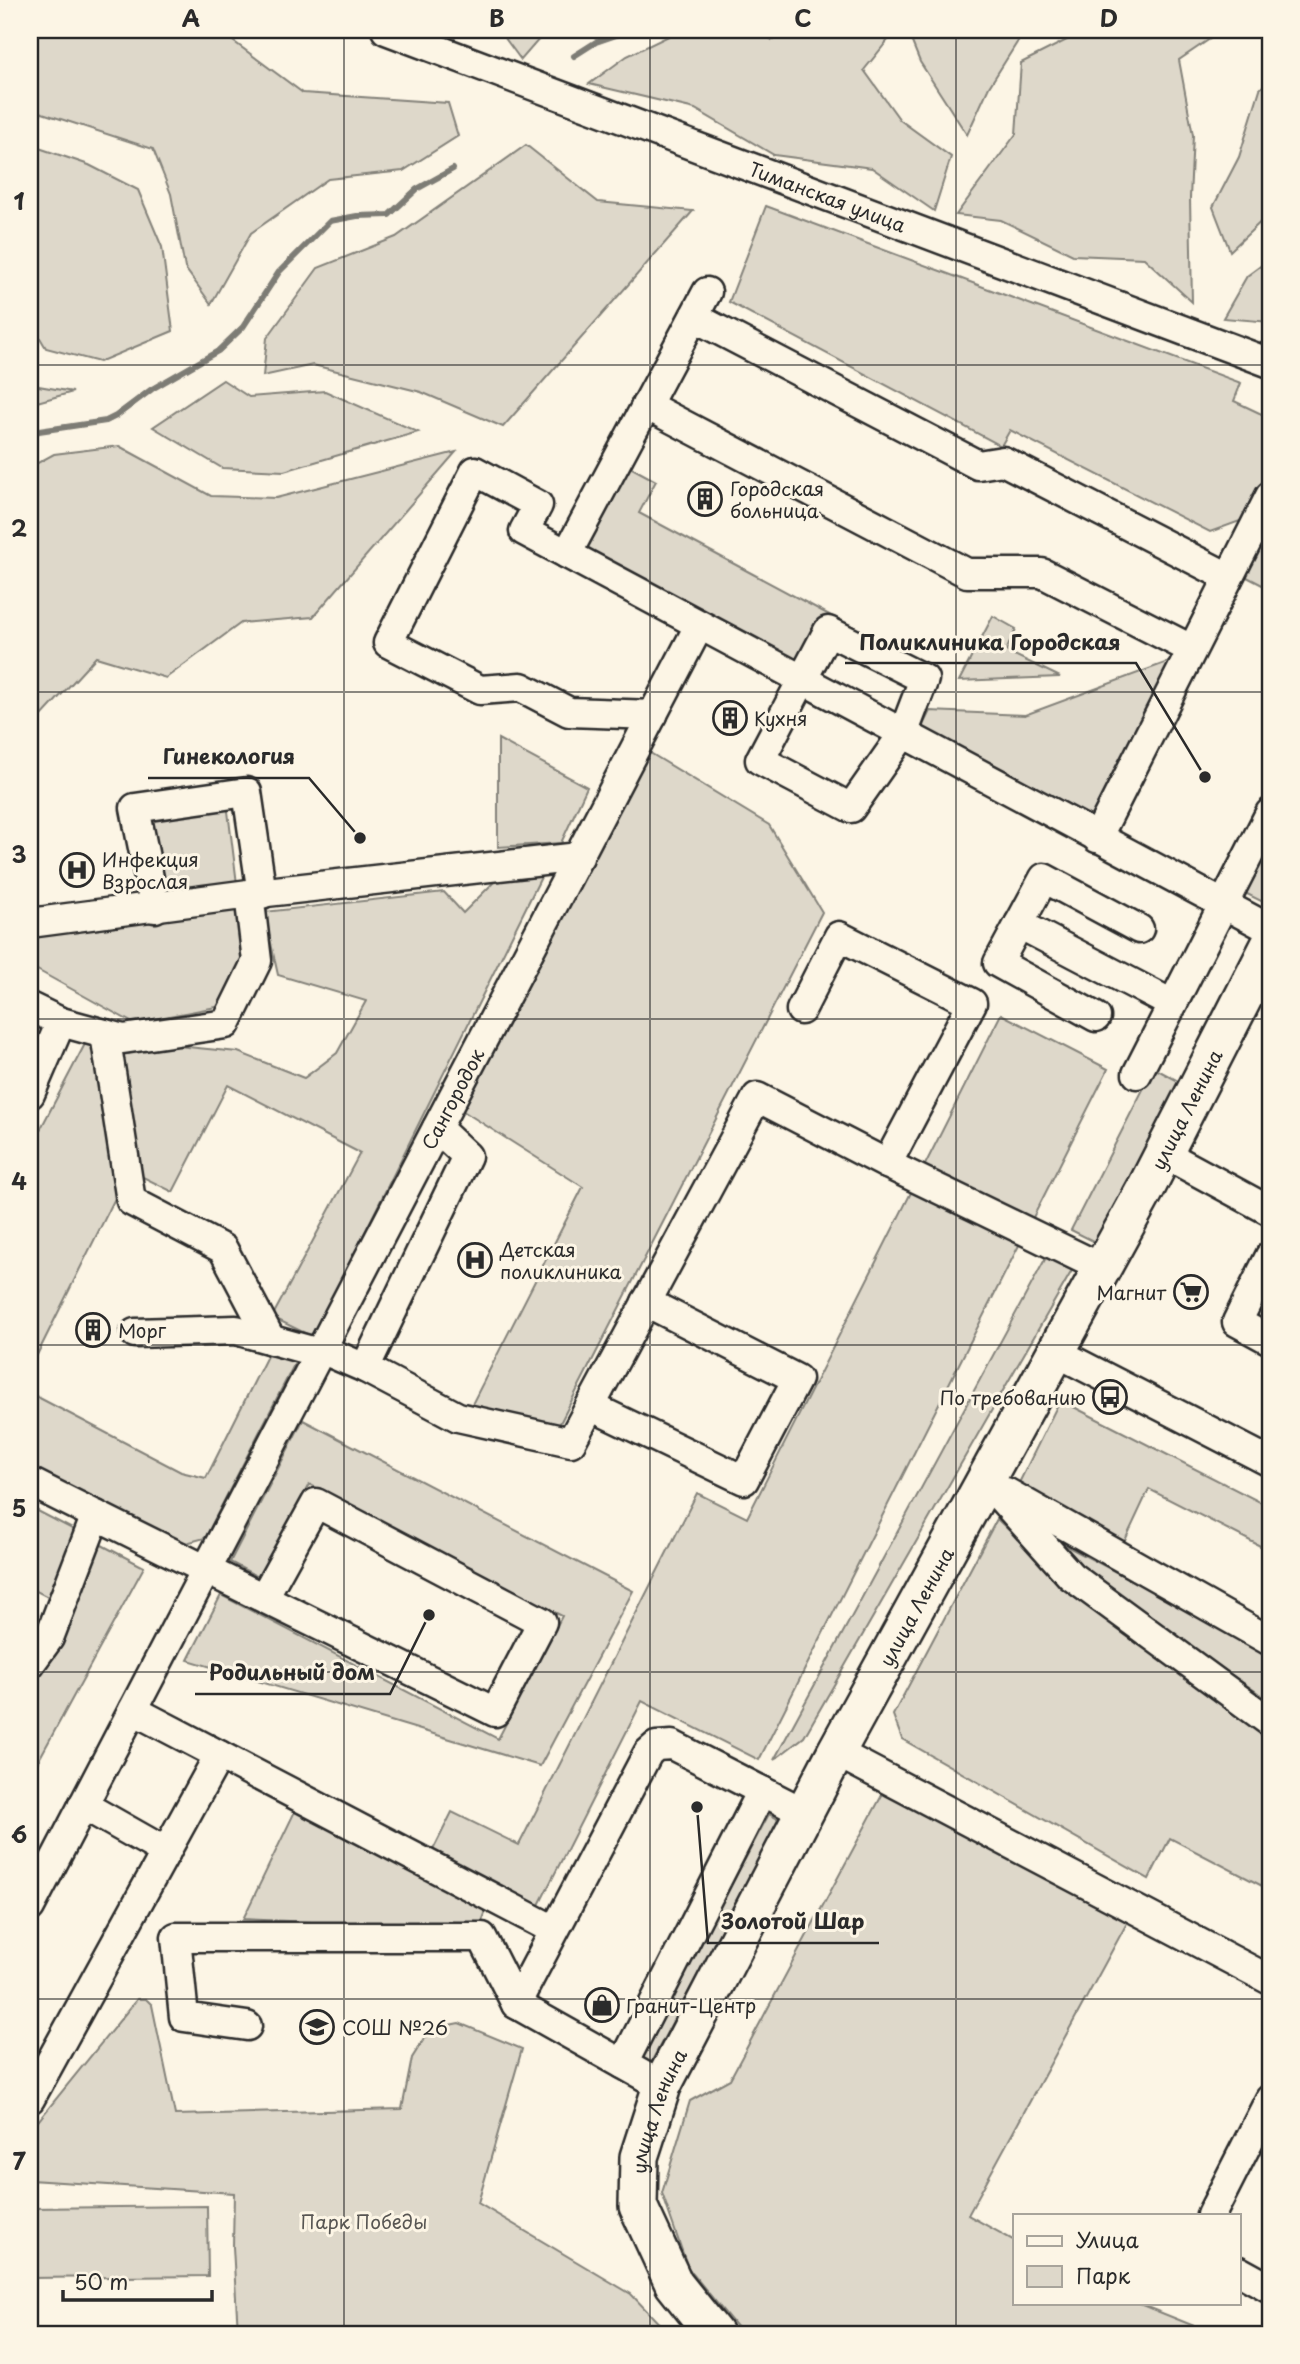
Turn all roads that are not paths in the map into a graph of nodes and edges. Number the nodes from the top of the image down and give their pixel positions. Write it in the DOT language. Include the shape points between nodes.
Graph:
graph roads {
  1 [pos="386,30"];
  2 [pos="707,292"];
  3 [pos="694,317"];
  4 [pos="1270,363"];
  5 [pos="646,405"];
  6 [pos="1270,496"];
  7 [pos="566,554"];
  8 [pos="1228,578"];
  9 [pos="699,626"];
  10 [pos="1191,649"];
  11 [pos="802,681"];
  12 [pos="653,715"];
  13 [pos="903,734"];
  14 [pos="1270,813"];
  15 [pos="1097,838"];
  16 [pos="579,857"];
  17 [pos="255,894"];
  18 [pos="1222,904"];
  19 [pos="155,908"];
  20 [pos="30,923"];
  21 [pos="1019,924"];
  22 [pos="1139,929"];
  23 [pos="1270,929"];
  24 [pos="1270,945"];
  25 [pos="1172,1004"];
  26 [pos="30,1007"];
  27 [pos="801,1010"];
  28 [pos="1096,1017"];
  29 [pos="61,1022"];
  30 [pos="105,1034"];
  31 [pos="1138,1074"];
  32 [pos="30,1094"];
  33 [pos="437,1128"];
  34 [pos="1163,1153"];
  35 [pos="887,1164"];
  36 [pos="1270,1211"];
  37 [pos="376,1244"];
  38 [pos="1270,1256"];
  39 [pos="415,1263"];
  40 [pos="1102,1268"];
  41 [pos="646,1302"];
  42 [pos="135,1333"];
  43 [pos="271,1340"];
  44 [pos="1270,1340"];
  45 [pos="320,1351"];
  46 [pos="1056,1352"];
  47 [pos="365,1367"];
  48 [pos="590,1406"];
  49 [pos="1270,1462"];
  50 [pos="986,1481"];
  51 [pos="30,1482"];
  52 [pos="96,1516"];
  53 [pos="205,1571"];
  54 [pos="264,1597"];
  55 [pos="1270,1642"];
  56 [pos="30,1664"];
  57 [pos="132,1710"];
  58 [pos="1270,1722"];
  59 [pos="836,1752"];
  60 [pos="219,1755"];
  61 [pos="762,1791"];
  62 [pos="83,1805"];
  63 [pos="805,1813"];
  64 [pos="166,1852"];
  65 [pos="30,1907"];
  66 [pos="554,1930"];
  67 [pos="1270,1980"];
  68 [pos="516,2004"];
  69 [pos="247,2026"];
  70 [pos="622,2064"];
  71 [pos="662,2086"];
  72 [pos="30,2099"];
  73 [pos="1270,2099"];
  74 [pos="1212,2214"];
  75 [pos="1240,2272"];
  76 [pos="1270,2288"];
  77 [pos="714,2334"];
  1 -- 4 [label="street, Тиманская улица"];
  2 -- 3 [label="street"];
  3 -- 5 [label="street"];
  3 -- 8 [label="street" via="978,465 1003,461"];
  5 -- 7 [label="street"];
  5 -- 10 [label="street" via="967,573 1042,573"];
  6 -- 8 [label="street"];
  7 -- 9 [label="street"];
  7 -- 12 [label="street" via="524,531 538,505 475,471 388,643 480,690 520,687 569,712"];
  8 -- 10 [label="street"];
  9 -- 11 [label="street"];
  9 -- 12 [label="street, Сангородок"];
  10 -- 15 [label="street"];
  11 -- 13 [label="street"];
  11 -- 13 [label="street" via="828,631 924,679"];
  11 -- 13 [label="street" via="760,760 839,802 851,808"];
  12 -- 16 [label="street, Сангородок"];
  13 -- 15 [label="street"];
  14 -- 18 [label="street"];
  15 -- 18 [label="street"];
  16 -- 17 [label="street"];
  16 -- 33 [label="street, Сангородок"];
  17 -- 19 [label="street"];
  17 -- 19 [label="street" via="247,792 135,808"];
  17 -- 30 [label="street" via="257,961 226,1024 123,1039"];
  18 -- 23 [label="street"];
  18 -- 25 [label="street"];
  19 -- 20 [label="street"];
  21 -- 22 [label="street" via="1044,878"];
  21 -- 25 [label="street"];
  21 -- 28 [label="street" via="998,963"];
  24 -- 34 [label="main road, улица Ленина"];
  25 -- 31 [label="street"];
  26 -- 29 [label="street"];
  27 -- 35 [label="street" via="839,936 972,1003"];
  29 -- 30 [label="street"];
  29 -- 32 [label="street"];
  30 -- 43 [label="street" via="131,1201 223,1249"];
  33 -- 37 [label="street, Сангородок"];
  33 -- 39 [label="street" via="467,1156"];
  34 -- 36 [label="street"];
  34 -- 40 [label="main road, улица Ленина"];
  35 -- 40 [label="street"];
  35 -- 41 [label="street" via="757,1097"];
  37 -- 39 [label="street"];
  37 -- 45 [label="street, Сангородок"];
  38 -- 44 [label="street" via="1237,1322"];
  39 -- 47 [label="street"];
  40 -- 46 [label="main road, улица Ленина"];
  41 -- 48 [label="street"];
  41 -- 48 [label="street" via="797,1379 744,1480"];
  42 -- 43 [label="street" via="236,1330"];
  43 -- 45 [label="street"];
  45 -- 47 [label="street"];
  45 -- 53 [label="street, Сангородок"];
  46 -- 49 [label="street"];
  46 -- 50 [label="main road, улица Ленина"];
  47 -- 48 [label="street" via="458,1417 571,1442"];
  50 -- 55 [label="street"];
  50 -- 58 [label="street" via="1071,1576"];
  50 -- 59 [label="main road, улица Ленина"];
  51 -- 52 [label="street"];
  52 -- 53 [label="street"];
  52 -- 56 [label="street" via="50,1638"];
  53 -- 54 [label="street"];
  53 -- 57 [label="street, Сангородок"];
  54 -- 54 [label="street" via="316,1503 542,1622 495,1712"];
  57 -- 60 [label="street"];
  57 -- 62 [label="street, Сангородок"];
  59 -- 63 [label="main road, улица Ленина"];
  59 -- 67 [label="street"];
  60 -- 64 [label="street"];
  60 -- 66 [label="street"];
  61 -- 63 [label="street"];
  61 -- 66 [label="street" via="672,1745 656,1746"];
  61 -- 70 [label="street"];
  62 -- 64 [label="street"];
  62 -- 65 [label="street, Сангородок"];
  63 -- 71 [label="main road, улица Ленина"];
  64 -- 72 [label="street"];
  66 -- 68 [label="street"];
  68 -- 69 [label="street" via="482,1937 176,1937 184,2017"];
  68 -- 70 [label="street"];
  70 -- 71 [label="street"];
  71 -- 77 [label="main road, улица Ленина" via="639,2157 638,2206 674,2284"];
  73 -- 74 [label="street"];
  75 -- 76 [label="street"];
}
